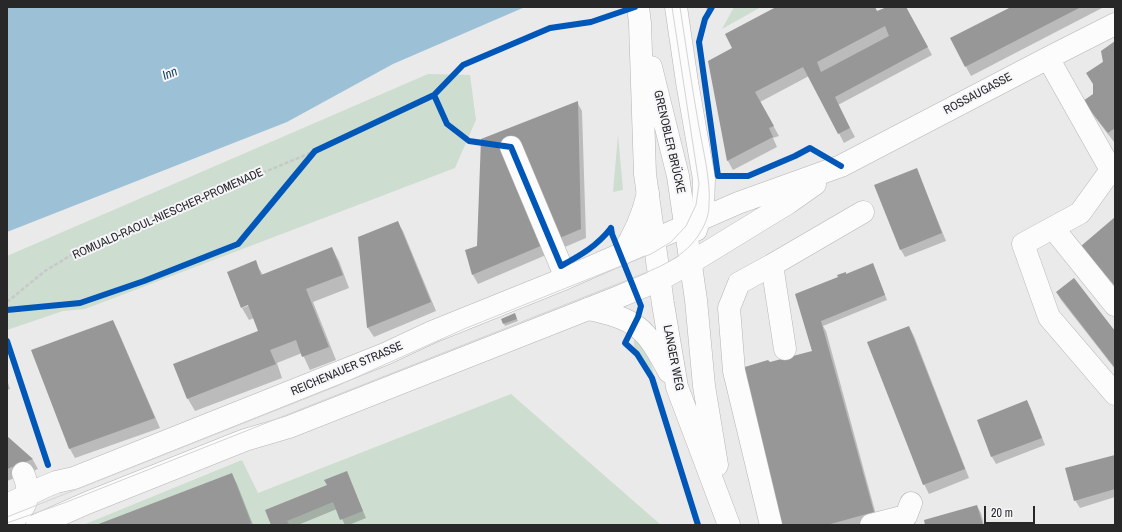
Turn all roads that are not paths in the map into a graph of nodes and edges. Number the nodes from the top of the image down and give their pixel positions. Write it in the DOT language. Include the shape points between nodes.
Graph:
graph roads {
  1 [pos="677,12"];
  2 [pos="639,15"];
  3 [pos="1115,24"];
  4 [pos="1048,58"];
  5 [pos="512,147"];
  6 [pos="841,166"];
  7 [pos="1113,172"];
  8 [pos="648,193"];
  9 [pos="863,212"];
  10 [pos="1053,228"];
  11 [pos="691,239"];
  12 [pos="654,240"];
  13 [pos="621,255"];
  14 [pos="772,265"];
  15 [pos="566,278"];
  16 [pos="660,280"];
  17 [pos="1115,305"];
  18 [pos="588,309"];
  19 [pos="785,349"];
  20 [pos="678,387"];
  21 [pos="1115,394"];
  22 [pos="24,473"];
  23 [pos="74,478"];
  24 [pos="28,495"];
  25 [pos="911,503"];
  26 [pos="7,505"];
  27 [pos="728,521"];
  28 [pos="9,525"];
  29 [pos="28,525"];
  30 [pos="37,525"];
  31 [pos="771,525"];
  32 [pos="871,525"];
  1 -- 11 [label="street" via="704,179 702,194 693,216"];
  2 -- 8 [label="street, GRENOBLER BRÜCKE" via="645,174"];
  2 -- 11 [label="street, GRENOBLER BRÜCKE"];
  3 -- 4 [label="street, ROSSAUGASSE"];
  4 -- 6 [label="street, ROSSAUGASSE"];
  4 -- 7 [label="street"];
  5 -- 15 [label="street"];
  6 -- 11 [label="street, ROSSAUGASSE" via="788,203"];
  6 -- 11 [label="street, ROSSAUGASSE" via="738,203"];
  7 -- 10 [label="street" via="1080,213"];
  8 -- 12 [label="street, GRENOBLER BRÜCKE"];
  8 -- 13 [label="street" via="640,219"];
  9 -- 14 [label="street"];
  10 -- 17 [label="street"];
  10 -- 21 [label="street" via="1023,244 1046,310 1049,317"];
  11 -- 12 [label="street, REICHENAUER STRASSE"];
  11 -- 16 [label="street"];
  11 -- 27 [label="street, LANGER WEG" via="704,386"];
  12 -- 13 [label="street, REICHENAUER STRASSE"];
  12 -- 16 [label="street, LANGER WEG"];
  13 -- 15 [label="street, REICHENAUER STRASSE"];
  14 -- 19 [label="street"];
  14 -- 31 [label="street" via="738,283 729,308 734,371"];
  15 -- 23 [label="street, REICHENAUER STRASSE" via="310,385"];
  16 -- 18 [label="street"];
  16 -- 20 [label="street, LANGER WEG"];
  18 -- 20 [label="street" via="617,316 635,324 648,336"];
  18 -- 30 [label="street" via="289,427 246,440"];
  20 -- 27 [label="street, LANGER WEG"];
  22 -- 24 [label="street"];
  23 -- 24 [label="street, REICHENAUER STRASSE" via="56,482"];
  23 -- 29 [label="street" via="40,503"];
  24 -- 26 [label="street, REICHENAUER STRASSE"];
  24 -- 28 [label="street" via="22,511"];
  25 -- 32 [label="street" via="906,516"];
}
